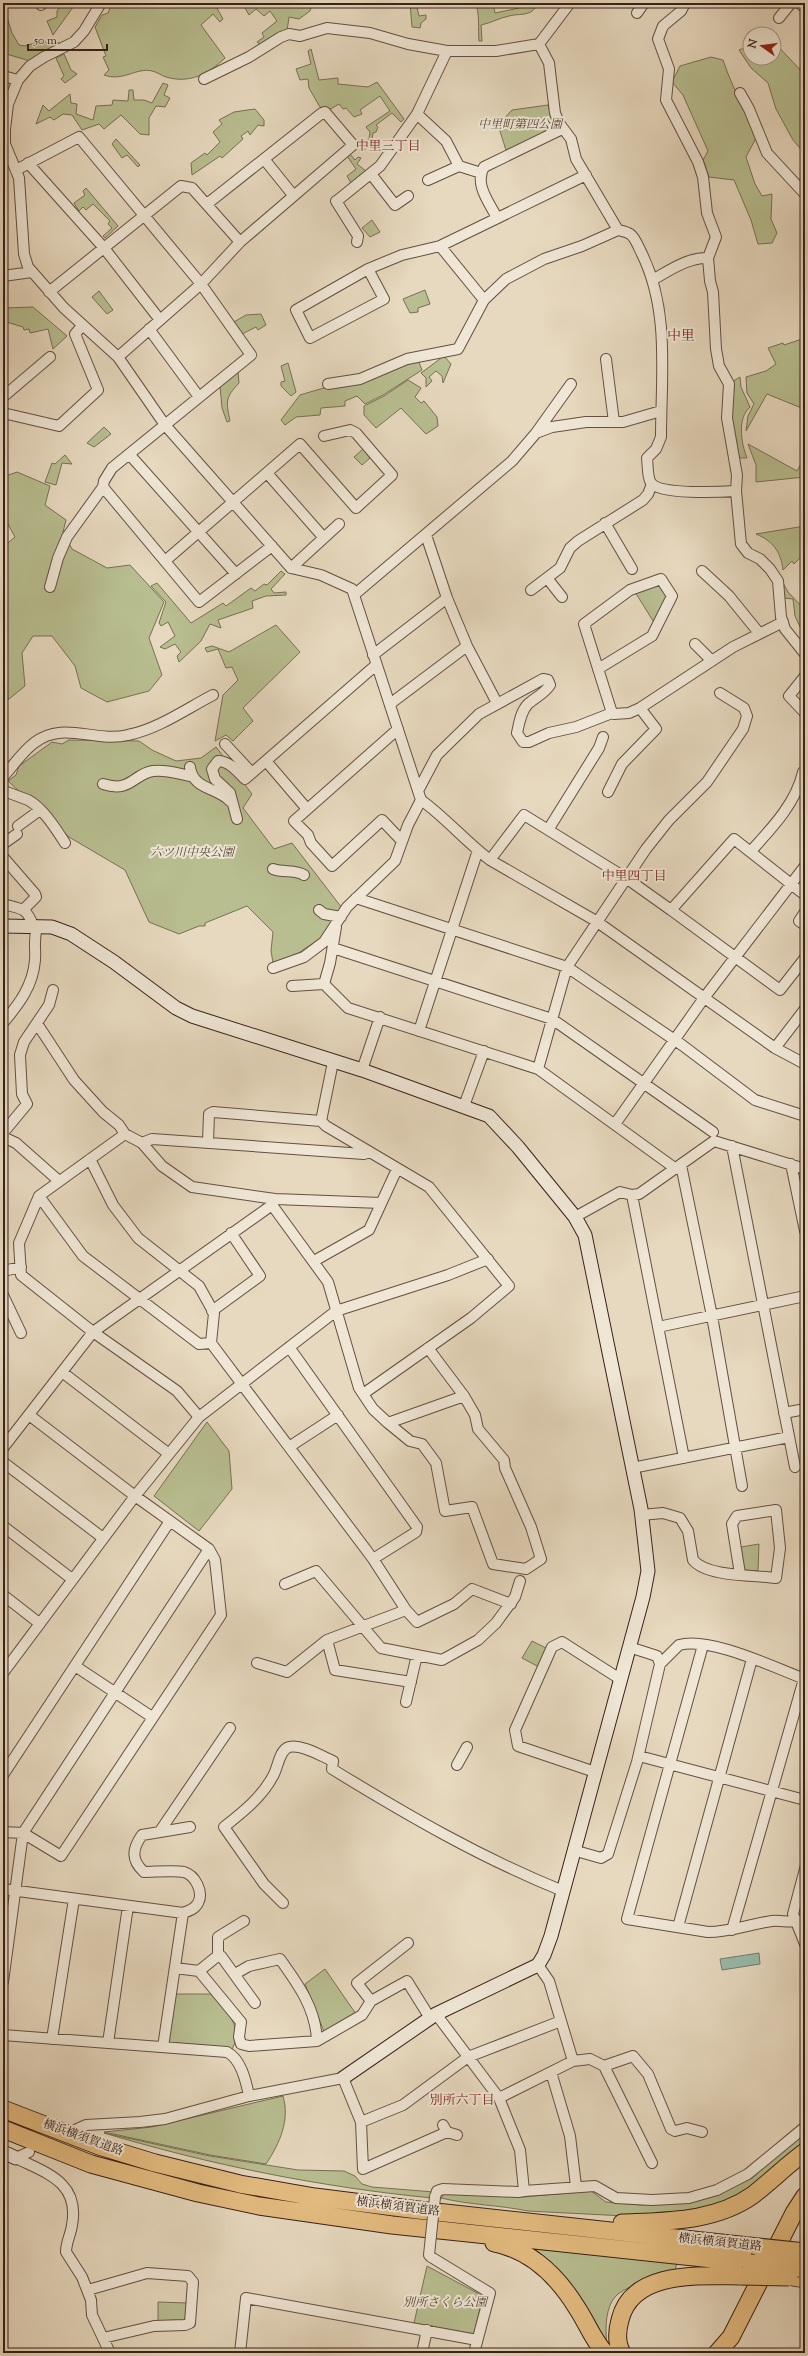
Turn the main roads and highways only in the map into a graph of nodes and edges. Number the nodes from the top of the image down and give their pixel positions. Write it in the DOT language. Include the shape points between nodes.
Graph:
graph roads {
  1 [pos="3,2109"];
  2 [pos="3,2129"];
  3 [pos="805,2152"];
  4 [pos="805,2196"];
  5 [pos="418,2210"];
  6 [pos="805,2212"];
  7 [pos="392,2225"];
  8 [pos="805,2252"];
  9 [pos="746,2270"];
  10 [pos="801,2273"];
  11 [pos="605,2353"];
  12 [pos="622,2353"];
  13 [pos="717,2353"];
  14 [pos="728,2353"];
  1 -- 5 [label="highway, 横浜横須賀道路" via="99,2146 240,2184 315,2197"];
  2 -- 7 [label="highway, 横浜横須賀道路" via="92,2164 198,2194 309,2215"];
  3 -- 5 [label="highway" via="758,2191 735,2205 707,2215 673,2221 622,2223"];
  4 -- 13 [label="highway" via="794,2212 731,2337"];
  5 -- 8 [label="highway, 横浜横須賀道路, bridge"];
  6 -- 14 [label="highway"];
  7 -- 9 [label="highway, 横浜横須賀道路"];
  7 -- 11 [label="highway" via="499,2244 523,2252 552,2275 577,2307"];
  9 -- 10 [label="highway, 横浜横須賀道路, bridge"];
  9 -- 12 [label="highway" via="665,2280 645,2287 632,2298 621,2316 617,2331"];
}
